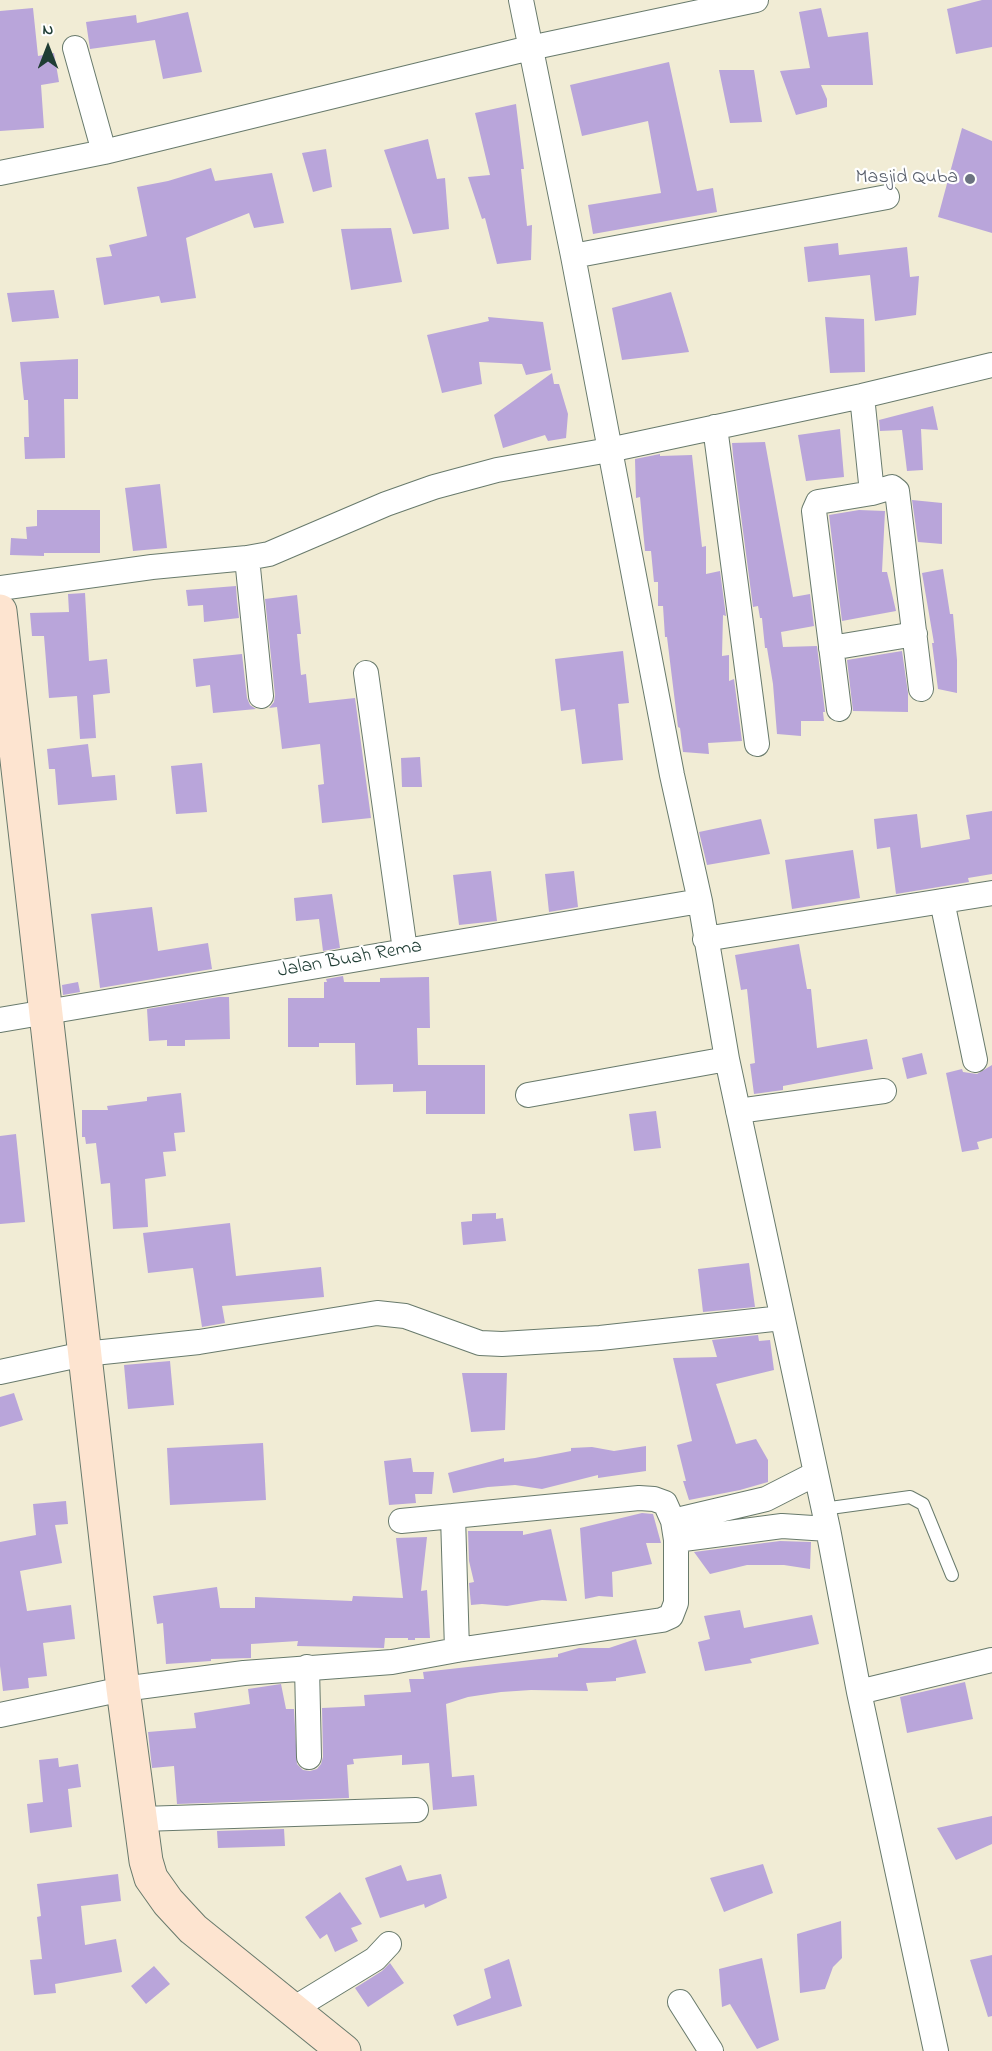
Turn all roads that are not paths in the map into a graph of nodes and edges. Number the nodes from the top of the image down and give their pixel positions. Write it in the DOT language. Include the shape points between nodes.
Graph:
graph roads {
  1 [pos="521,0"];
  2 [pos="756,0"];
  3 [pos="75,48"];
  4 [pos="530,48"];
  5 [pos="104,152"];
  6 [pos="0,173"];
  7 [pos="887,197"];
  8 [pos="573,256"];
  9 [pos="992,365"];
  10 [pos="862,396"];
  11 [pos="715,426"];
  12 [pos="609,450"];
  13 [pos="872,493"];
  14 [pos="247,558"];
  15 [pos="0,588"];
  16 [pos="0,611"];
  17 [pos="915,634"];
  18 [pos="831,648"];
  19 [pos="366,673"];
  20 [pos="921,689"];
  21 [pos="261,696"];
  22 [pos="839,709"];
  23 [pos="757,744"];
  24 [pos="992,893"];
  25 [pos="700,901"];
  26 [pos="942,901"];
  27 [pos="705,939"];
  28 [pos="405,950"];
  29 [pos="46,1012"];
  30 [pos="0,1020"];
  31 [pos="727,1059"];
  32 [pos="975,1060"];
  33 [pos="884,1091"];
  34 [pos="528,1095"];
  35 [pos="738,1111"];
  36 [pos="782,1318"];
  37 [pos="84,1353"];
  38 [pos="0,1372"];
  39 [pos="815,1474"];
  40 [pos="453,1516"];
  41 [pos="825,1520"];
  42 [pos="400,1521"];
  43 [pos="674,1531"];
  44 [pos="952,1575"];
  45 [pos="457,1650"];
  46 [pos="992,1660"];
  47 [pos="307,1667"];
  48 [pos="123,1689"];
  49 [pos="859,1692"];
  50 [pos="0,1715"];
  51 [pos="309,1757"];
  52 [pos="416,1810"];
  53 [pos="142,1819"];
  54 [pos="389,1944"];
  55 [pos="680,2002"];
  56 [pos="293,2009"];
  57 [pos="344,2051"];
  58 [pos="711,2051"];
  59 [pos="936,2051"];
  1 -- 4 [label="street"];
  2 -- 4 [label="street"];
  3 -- 5 [label="street"];
  4 -- 5 [label="street"];
  4 -- 8 [label="street"];
  5 -- 6 [label="street"];
  7 -- 8 [label="street"];
  8 -- 12 [label="street"];
  9 -- 10 [label="street"];
  10 -- 11 [label="street"];
  10 -- 13 [label="street"];
  11 -- 12 [label="street"];
  11 -- 23 [label="street"];
  12 -- 14 [label="street" via="497,470 434,487 269,554"];
  12 -- 25 [label="street"];
  13 -- 17 [label="street" via="892,487 897,491"];
  13 -- 18 [label="street" via="818,502 815,506"];
  14 -- 15 [label="street"];
  14 -- 21 [label="street"];
  16 -- 29 [label="street"];
  17 -- 18 [label="street"];
  17 -- 20 [label="street"];
  18 -- 22 [label="street"];
  19 -- 28 [label="street"];
  24 -- 26 [label="street"];
  25 -- 27 [label="street"];
  25 -- 28 [label="street, Jalan Buah Rema"];
  26 -- 27 [label="street"];
  26 -- 32 [label="street"];
  27 -- 31 [label="street"];
  28 -- 29 [label="street, Jalan Buah Rema"];
  29 -- 30 [label="street, Jalan Buah Rema"];
  29 -- 37 [label="street"];
  31 -- 34 [label="street"];
  31 -- 35 [label="street"];
  33 -- 35 [label="street"];
  35 -- 36 [label="street"];
  36 -- 37 [label="street" via="600,1338 502,1344 480,1343 405,1316 378,1313 199,1342"];
  36 -- 39 [label="street"];
  37 -- 38 [label="street"];
  37 -- 48 [label="street"];
  39 -- 41 [label="street"];
  39 -- 43 [label="street" via="766,1499"];
  40 -- 42 [label="street"];
  40 -- 43 [label="street" via="654,1499 665,1503"];
  40 -- 45 [label="street"];
  41 -- 43 [label="street"];
  41 -- 44 [label="lane" via="910,1497 923,1504"];
  41 -- 49 [label="street"];
  43 -- 45 [label="street" via="676,1604 671,1616"];
  45 -- 47 [label="street" via="392,1662"];
  46 -- 49 [label="street"];
  47 -- 48 [label="street"];
  47 -- 51 [label="street"];
  48 -- 50 [label="street"];
  48 -- 53 [label="street"];
  49 -- 59 [label="street"];
  52 -- 53 [label="street"];
  53 -- 56 [label="street" via="151,1878 168,1902 213,1947"];
  54 -- 56 [label="street" via="375,1959"];
  55 -- 58 [label="street"];
  56 -- 57 [label="street"];
}
